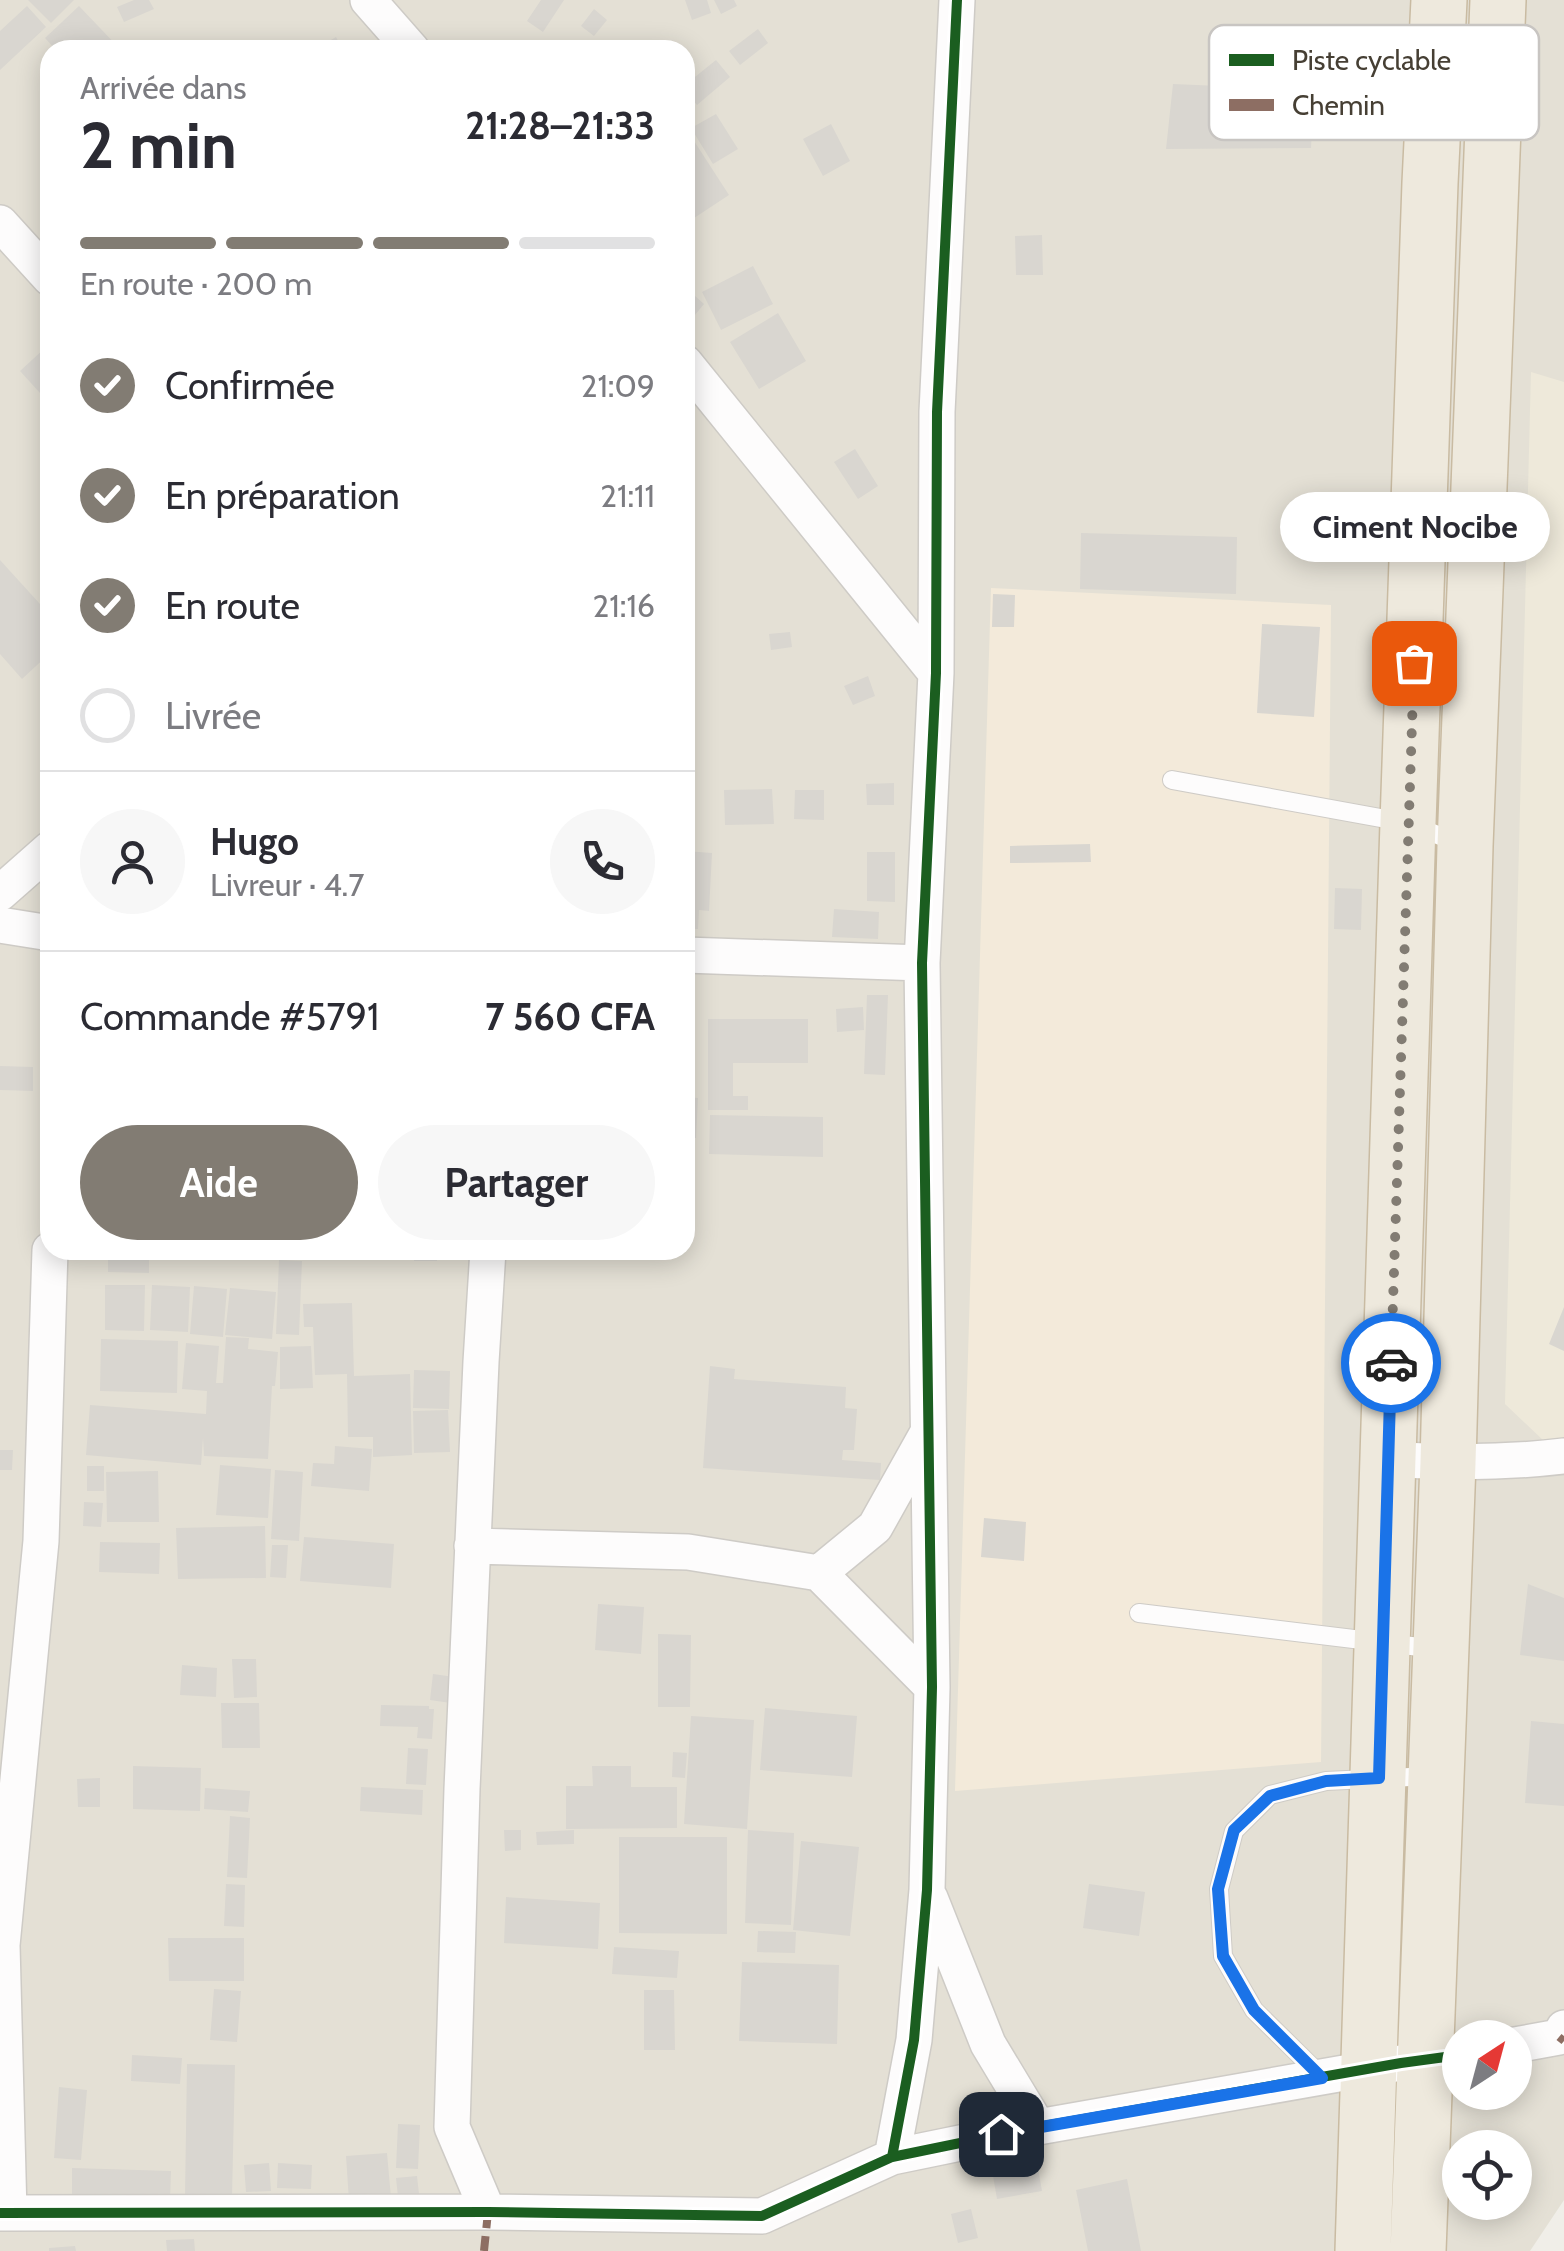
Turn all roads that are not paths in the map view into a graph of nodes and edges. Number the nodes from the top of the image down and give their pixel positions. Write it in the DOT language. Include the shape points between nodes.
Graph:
graph roads {
  1 [pos="368,0"];
  2 [pos="957,0"];
  3 [pos="1439,0"];
  4 [pos="1498,0"];
  5 [pos="1438,25"];
  6 [pos="1497,25"];
  7 [pos="403,40"];
  8 [pos="1432,140"];
  9 [pos="1493,140"];
  10 [pos="0,223"];
  11 [pos="40,267"];
  12 [pos="695,375"];
  13 [pos="936,674"];
  14 [pos="1172,780"];
  15 [pos="1408,822"];
  16 [pos="1465,846"];
  17 [pos="40,858"];
  18 [pos="0,893"];
  19 [pos="0,925"];
  20 [pos="40,931"];
  21 [pos="695,955"];
  22 [pos="922,963"];
  23 [pos="50,1260"];
  24 [pos="487,1260"];
  25 [pos="928,1433"];
  26 [pos="1564,1456"];
  27 [pos="1388,1459"];
  28 [pos="1448,1463"];
  29 [pos="472,1546"];
  30 [pos="819,1573"];
  31 [pos="1139,1613"];
  32 [pos="1384,1641"];
  33 [pos="1441,1650"];
  34 [pos="932,1687"];
  35 [pos="1437,1776"];
  36 [pos="1379,1778"];
  37 [pos="927,1890"];
  38 [pos="1442,2020"];
  39 [pos="1564,2028"];
  40 [pos="1532,2042"];
  41 [pos="1442,2058"];
  42 [pos="1442,2066"];
  43 [pos="1346,2074"];
  44 [pos="1038,2127"];
  45 [pos="892,2157"];
  46 [pos="488,2212"];
  47 [pos="5,2213"];
  48 [pos="1364,2251"];
  49 [pos="1418,2251"];
  1 -- 7 [label="street"];
  2 -- 13 [label="street" via="937,412"];
  3 -- 5 [label="highway"];
  4 -- 6 [label="highway"];
  8 -- 15 [label="highway"];
  9 -- 16 [label="highway"];
  10 -- 11 [label="street"];
  12 -- 13 [label="street"];
  13 -- 22 [label="street"];
  14 -- 15 [label="lane"];
  15 -- 16 [label="lane"];
  15 -- 27 [label="highway"];
  16 -- 28 [label="highway"];
  17 -- 18 [label="street"];
  19 -- 20 [label="street"];
  21 -- 22 [label="street"];
  22 -- 25 [label="street"];
  23 -- 47 [label="street" via="40,1541 2,1945"];
  24 -- 29 [label="street"];
  25 -- 30 [label="street" via="875,1527"];
  25 -- 34 [label="street"];
  26 -- 28 [label="street"];
  27 -- 28 [label="street"];
  27 -- 32 [label="highway"];
  28 -- 33 [label="highway"];
  29 -- 30 [label="street" via="688,1552"];
  29 -- 46 [label="street" via="452,2127"];
  30 -- 34 [label="street"];
  31 -- 32 [label="lane"];
  32 -- 33 [label="lane"];
  32 -- 36 [label="highway"];
  33 -- 35 [label="highway"];
  34 -- 37 [label="street"];
  35 -- 36 [label="lane"];
  35 -- 38 [label="highway"];
  36 -- 43 [label="highway"];
  36 -- 43 [label="lane" via="1326,1781 1270,1796 1234,1830 1218,1889 1223,1956 1254,2010"];
  37 -- 44 [label="street" via="988,2044"];
  37 -- 45 [label="street" via="914,2040"];
  39 -- 40 [label="street" via="1559,2037"];
  41 -- 43 [label="street"];
  42 -- 49 [label="highway"];
  43 -- 44 [label="street"];
  43 -- 48 [label="highway"];
  44 -- 45 [label="street"];
  45 -- 46 [label="street" via="762,2216"];
  46 -- 47 [label="street"];
}
